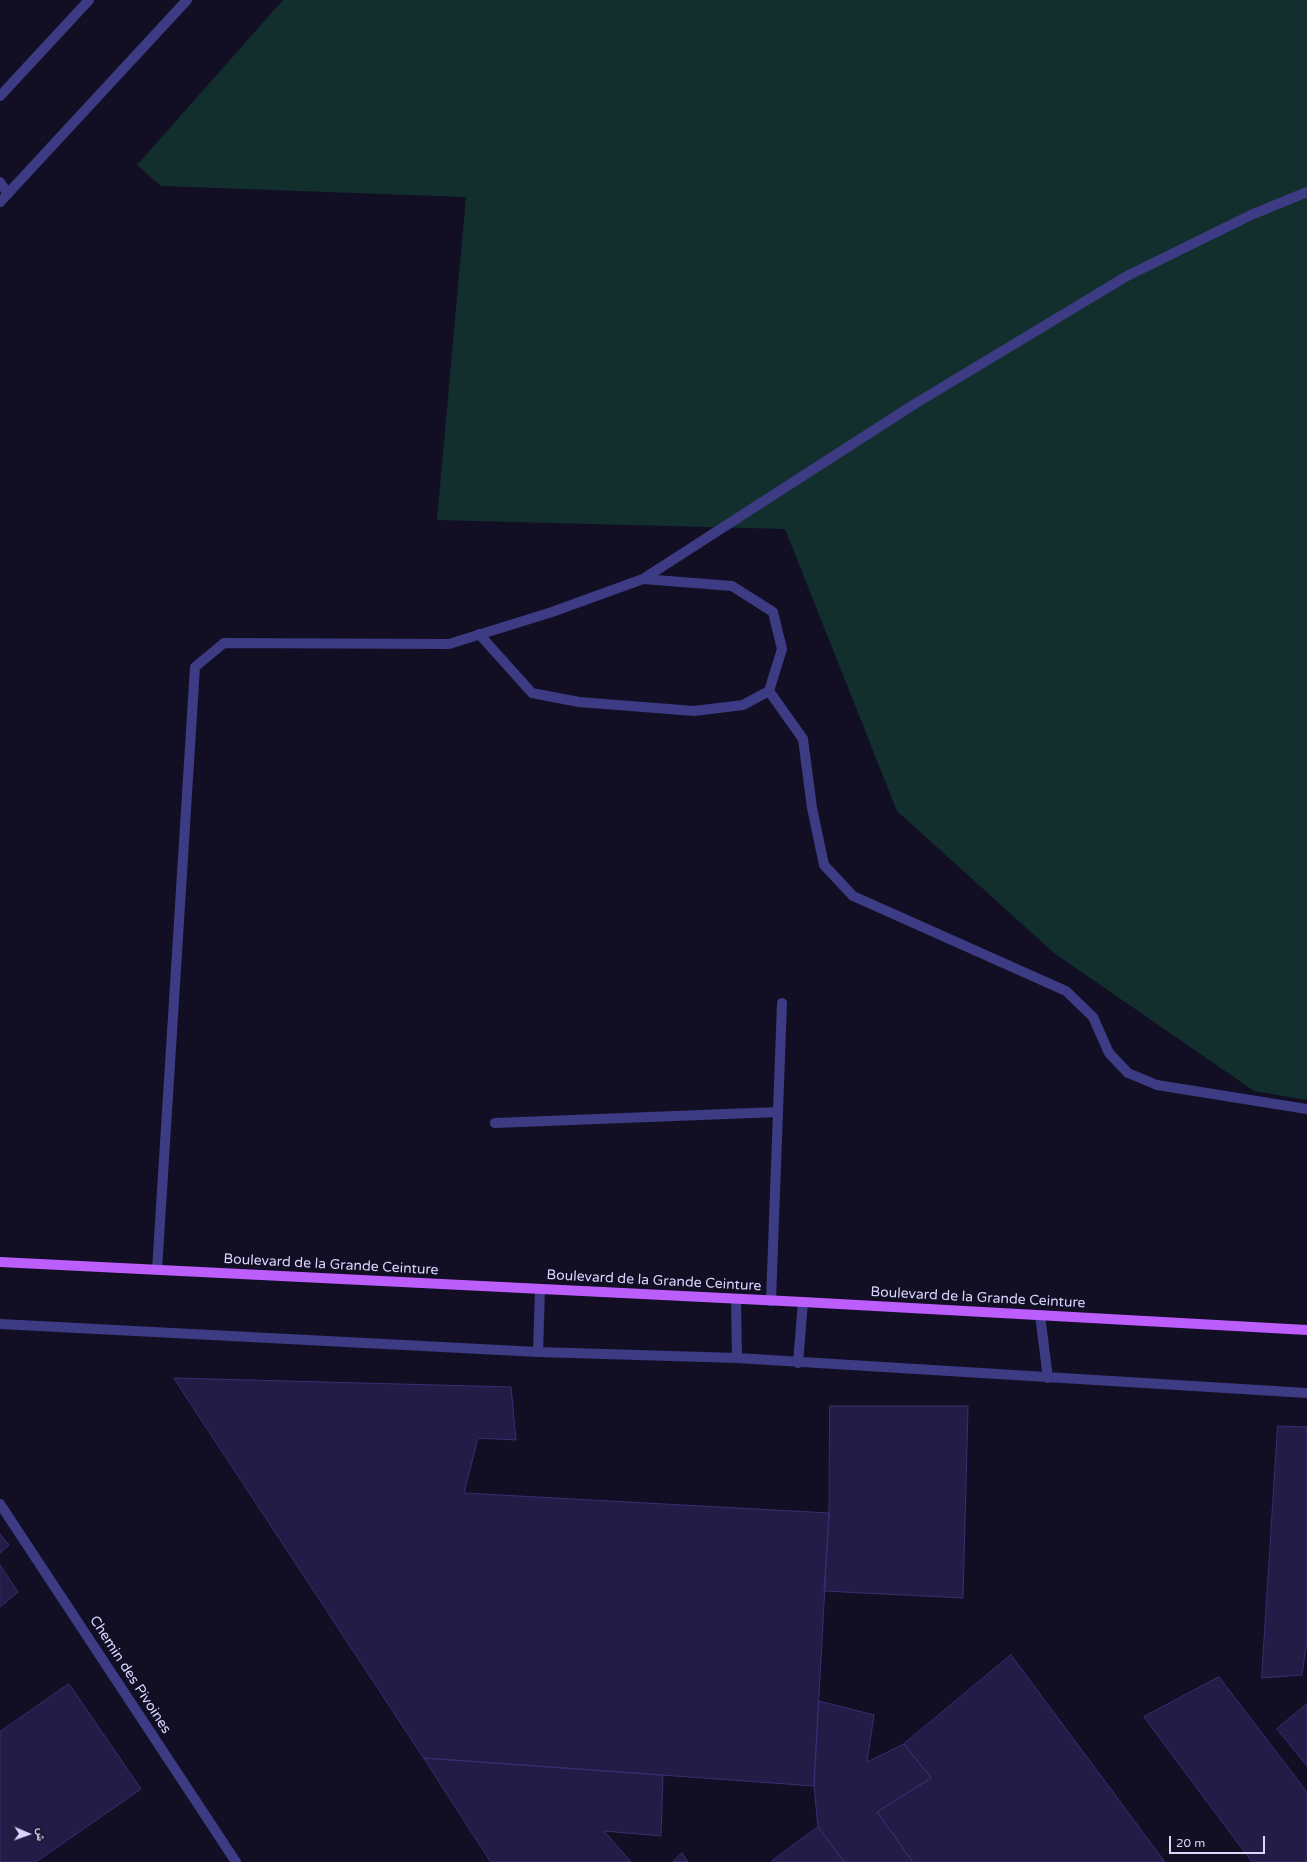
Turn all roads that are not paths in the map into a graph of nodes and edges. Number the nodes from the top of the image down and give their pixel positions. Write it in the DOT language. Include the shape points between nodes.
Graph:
graph roads {
  1 [pos="89,0"];
  2 [pos="187,0"];
  3 [pos="0,96"];
  4 [pos="0,182"];
  5 [pos="1307,192"];
  6 [pos="8,194"];
  7 [pos="0,202"];
  8 [pos="643,579"];
  9 [pos="480,634"];
  10 [pos="769,691"];
  11 [pos="782,1004"];
  12 [pos="1307,1108"];
  13 [pos="778,1112"];
  14 [pos="495,1123"];
  15 [pos="0,1262"];
  16 [pos="157,1270"];
  17 [pos="540,1289"];
  18 [pos="736,1299"];
  19 [pos="771,1301"];
  20 [pos="803,1302"];
  21 [pos="1040,1315"];
  22 [pos="0,1324"];
  23 [pos="1307,1330"];
  24 [pos="538,1352"];
  25 [pos="737,1358"];
  26 [pos="798,1363"];
  27 [pos="1048,1378"];
  28 [pos="1307,1393"];
  29 [pos="0,1504"];
  30 [pos="236,1862"];
  1 -- 3 [label="street"];
  2 -- 6 [label="street"];
  4 -- 6 [label="street"];
  5 -- 8 [label="street" via="1252,215 1127,276 913,405"];
  6 -- 7 [label="street"];
  8 -- 9 [label="street" via="552,612"];
  8 -- 10 [label="street" via="732,586 773,612 782,649"];
  9 -- 10 [label="street" via="532,693 578,702 694,711 743,705"];
  9 -- 16 [label="street" via="449,644 224,643 195,667"];
  10 -- 12 [label="street" via="803,739 812,808 824,866 853,896 1066,991 1093,1016 1109,1053 1128,1073 1157,1084"];
  11 -- 13 [label="street"];
  13 -- 14 [label="street"];
  13 -- 19 [label="street"];
  15 -- 16 [label="main road, Boulevard de la Grande Ceinture"];
  16 -- 17 [label="main road, Boulevard de la Grande Ceinture"];
  17 -- 18 [label="main road, Boulevard de la Grande Ceinture"];
  17 -- 24 [label="street"];
  18 -- 19 [label="main road, Boulevard de la Grande Ceinture"];
  18 -- 25 [label="street"];
  19 -- 20 [label="main road, Boulevard de la Grande Ceinture"];
  20 -- 21 [label="main road, Boulevard de la Grande Ceinture"];
  20 -- 26 [label="street"];
  21 -- 23 [label="main road, Boulevard de la Grande Ceinture"];
  21 -- 27 [label="street"];
  22 -- 24 [label="street"];
  24 -- 25 [label="street"];
  25 -- 26 [label="street"];
  26 -- 27 [label="street"];
  27 -- 28 [label="street"];
  29 -- 30 [label="street, Chemin des Pivoines"];
}
